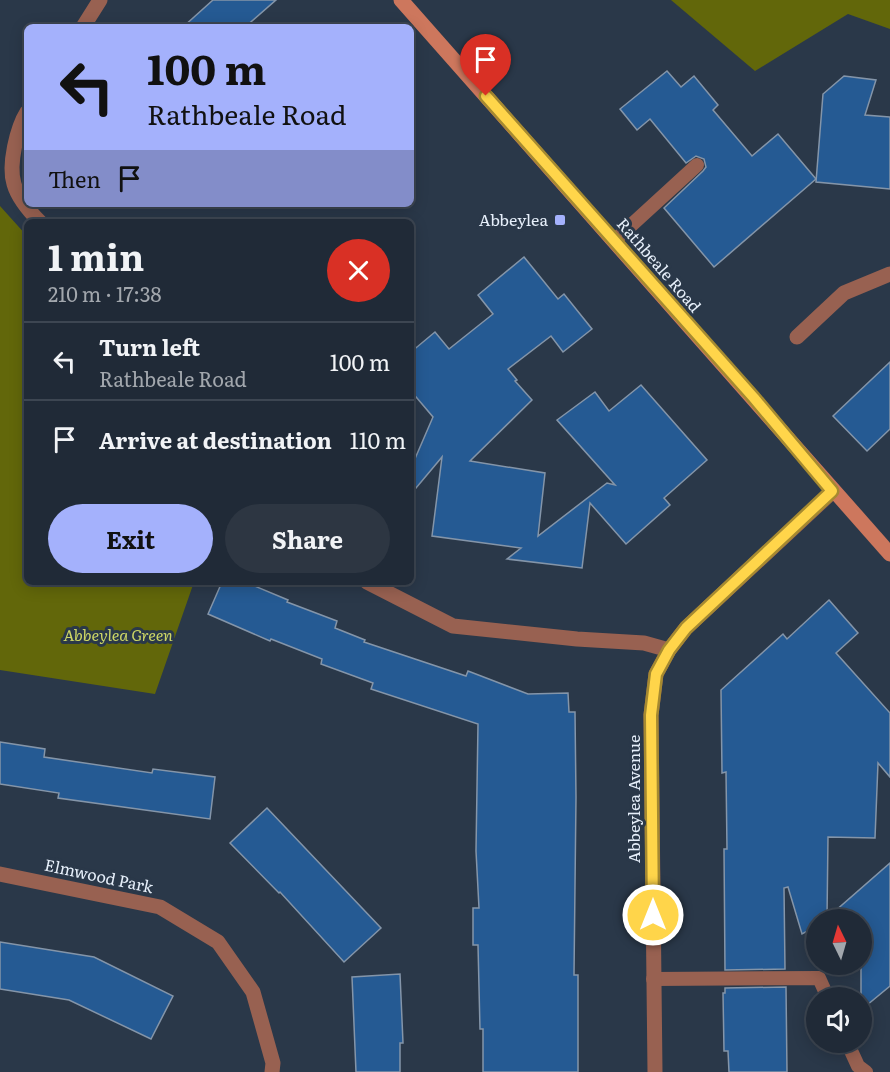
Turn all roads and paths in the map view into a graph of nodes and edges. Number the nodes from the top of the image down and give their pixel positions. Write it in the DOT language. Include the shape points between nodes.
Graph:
graph roads {
  1 [pos="100,0"];
  2 [pos="401,0"];
  3 [pos="85,24"];
  4 [pos="24,116"];
  5 [pos="697,165"];
  6 [pos="24,201"];
  7 [pos="28,207"];
  8 [pos="37,219"];
  9 [pos="614,241"];
  10 [pos="890,274"];
  11 [pos="797,337"];
  12 [pos="832,491"];
  13 [pos="890,554"];
  14 [pos="373,585"];
  15 [pos="669,650"];
  16 [pos="0,874"];
  17 [pos="806,972"];
  18 [pos="653,979"];
  19 [pos="852,1053"];
  20 [pos="272,1072"];
  21 [pos="655,1072"];
  22 [pos="866,1072"];
  1 -- 3 [label="street"];
  2 -- 9 [label="main road, Rathbeale Road"];
  4 -- 6 [label="street" via="13,153 13,183"];
  5 -- 9 [label="lane"];
  7 -- 8 [label="street"];
  9 -- 12 [label="main road, Rathbeale Road"];
  10 -- 11 [label="street" via="844,293"];
  12 -- 13 [label="main road, Rathbeale Road"];
  12 -- 15 [label="street, Abbeylea Avenue" via="686,628"];
  14 -- 15 [label="street" via="453,626 644,643"];
  15 -- 18 [label="street, Abbeylea Avenue" via="656,674 651,715"];
  16 -- 20 [label="street, Elmwood Park" via="160,907 218,942 253,992 273,1063"];
  17 -- 18 [label="lane"];
  18 -- 21 [label="street, Abbeylea Avenue"];
  19 -- 22 [label="lane"];
}
